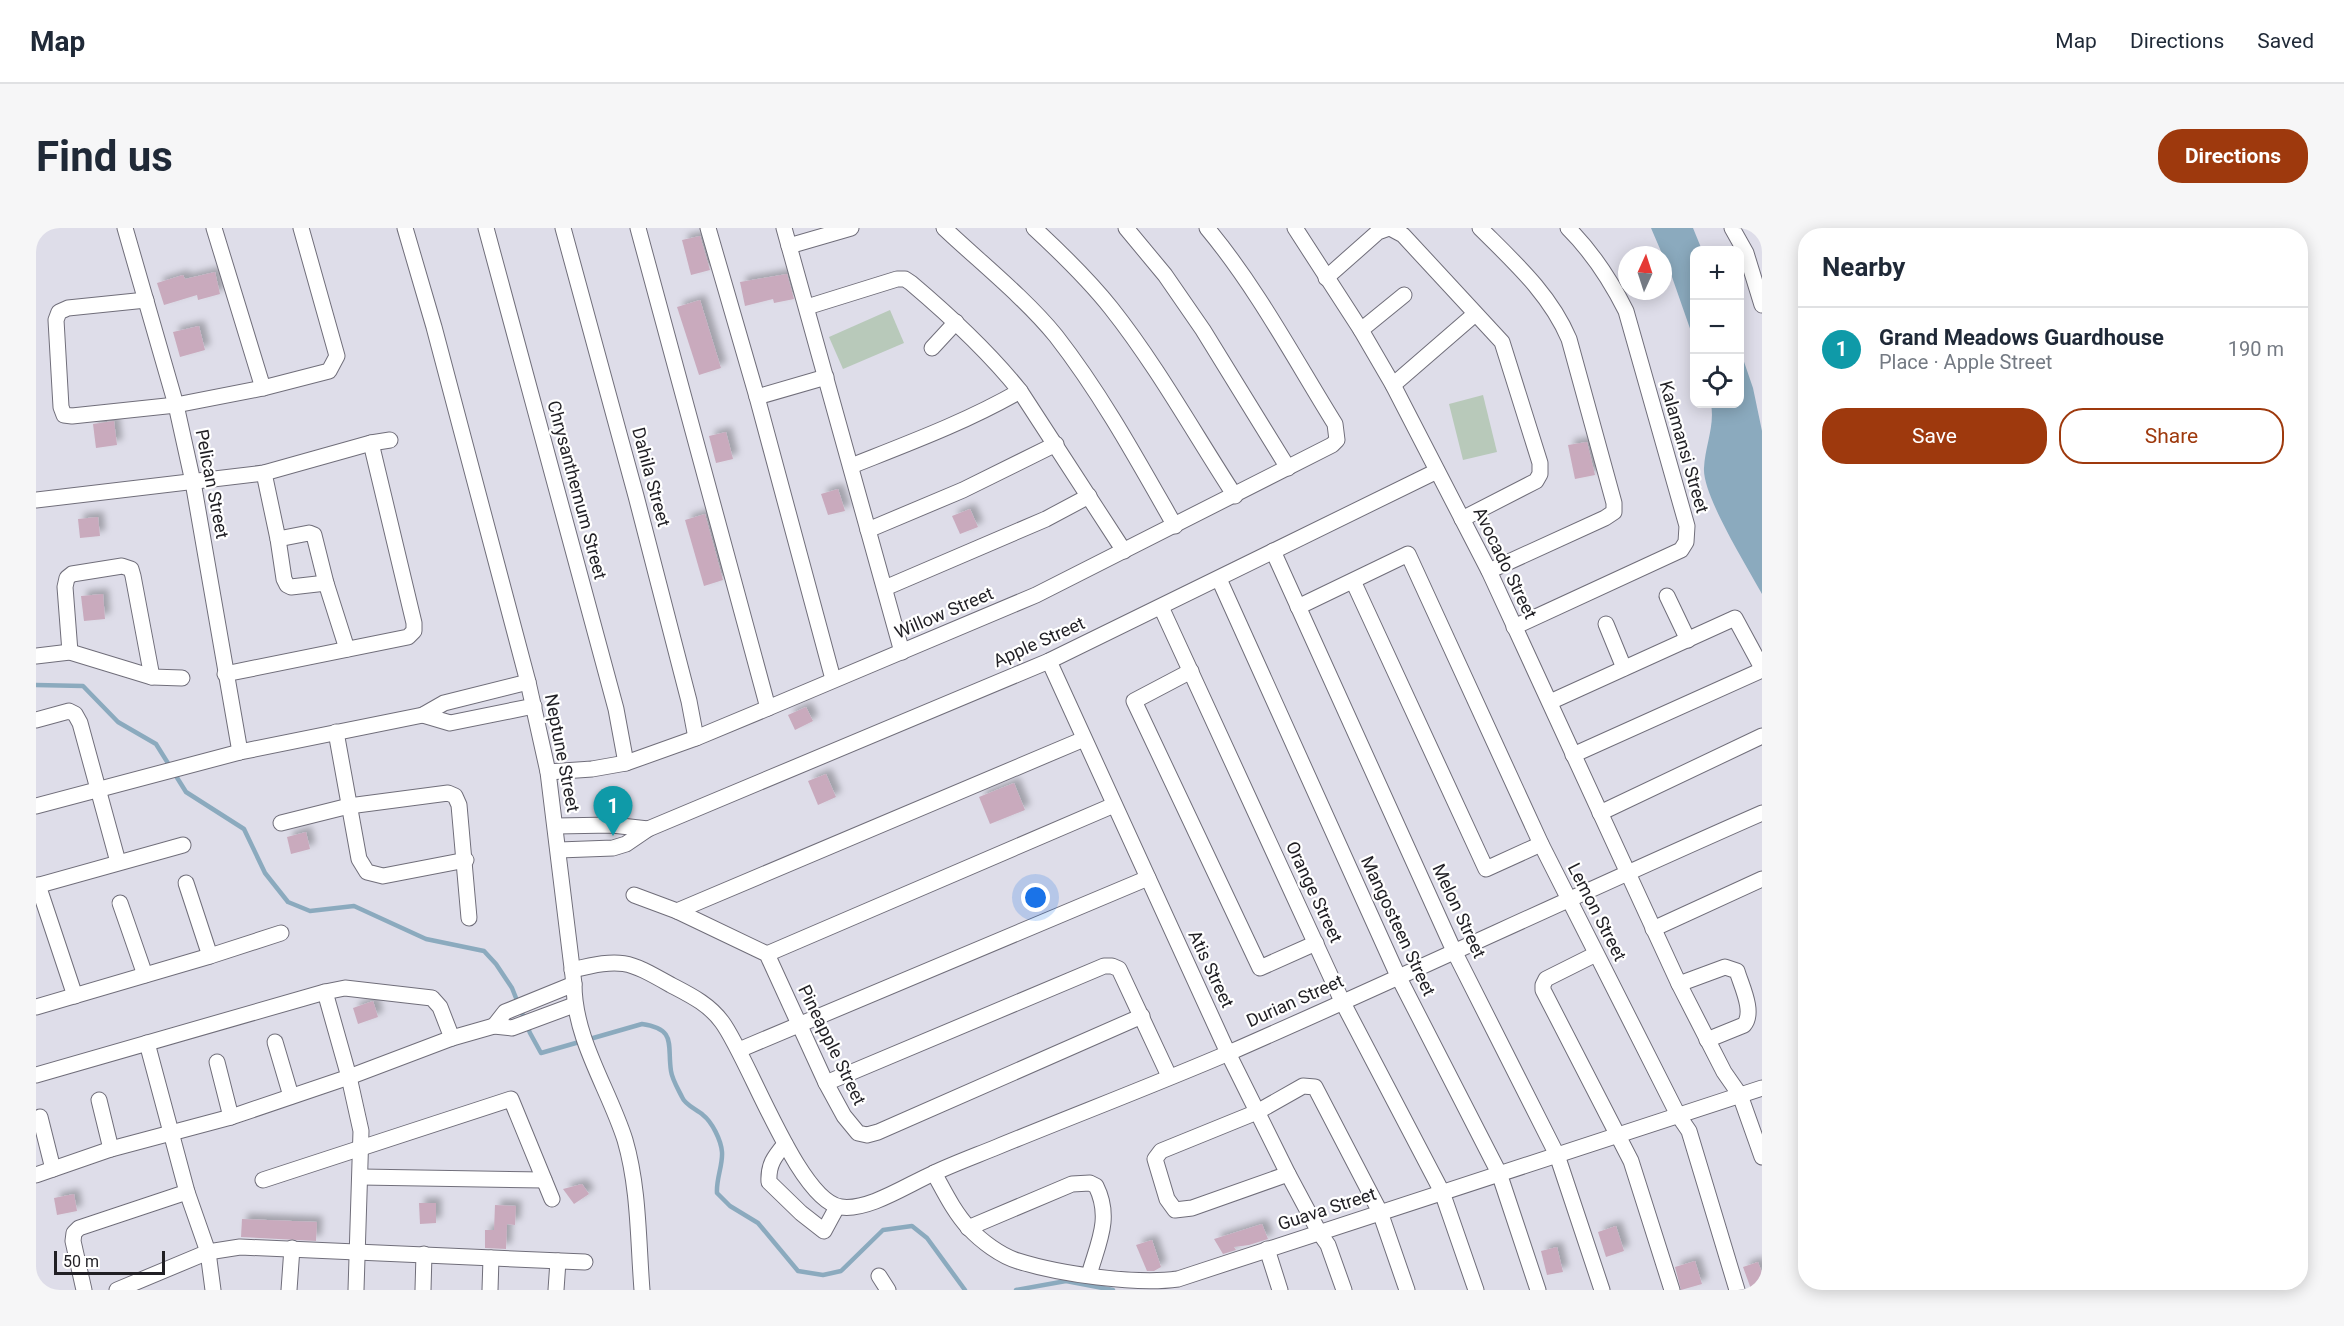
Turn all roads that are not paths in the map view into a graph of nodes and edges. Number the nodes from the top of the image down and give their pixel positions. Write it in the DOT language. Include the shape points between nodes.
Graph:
graph roads {
  1 [pos="125,228"];
  2 [pos="214,228"];
  3 [pos="301,228"];
  4 [pos="405,228"];
  5 [pos="486,228"];
  6 [pos="563,228"];
  7 [pos="638,228"];
  8 [pos="708,228"];
  9 [pos="784,228"];
  10 [pos="851,228"];
  11 [pos="945,228"];
  12 [pos="1034,228"];
  13 [pos="1126,228"];
  14 [pos="1208,228"];
  15 [pos="1295,228"];
  16 [pos="1389,228"];
  17 [pos="1480,228"];
  18 [pos="1568,228"];
  19 [pos="1732,228"];
  20 [pos="789,246"];
  21 [pos="1326,278"];
  22 [pos="1404,295"];
  23 [pos="146,300"];
  24 [pos="1762,305"];
  25 [pos="807,307"];
  26 [pos="1475,314"];
  27 [pos="956,322"];
  28 [pos="1361,330"];
  29 [pos="932,348"];
  30 [pos="826,378"];
  31 [pos="1393,385"];
  32 [pos="263,388"];
  33 [pos="1020,391"];
  34 [pos="757,397"];
  35 [pos="176,405"];
  36 [pos="390,440"];
  37 [pos="371,443"];
  38 [pos="1056,444"];
  39 [pos="851,466"];
  40 [pos="1288,468"];
  41 [pos="1437,471"];
  42 [pos="264,473"];
  43 [pos="193,482"];
  44 [pos="1089,496"];
  45 [pos="1235,496"];
  46 [pos="36,500"];
  47 [pos="1462,519"];
  48 [pos="1175,526"];
  49 [pos="868,530"];
  50 [pos="278,539"];
  51 [pos="1124,551"];
  52 [pos="1273,551"];
  53 [pos="1489,571"];
  54 [pos="1219,579"];
  55 [pos="1353,581"];
  56 [pos="326,583"];
  57 [pos="885,588"];
  58 [pos="1667,596"];
  59 [pos="1161,607"];
  60 [pos="1298,607"];
  61 [pos="1606,624"];
  62 [pos="1514,627"];
  63 [pos="1688,640"];
  64 [pos="347,648"];
  65 [pos="70,652"];
  66 [pos="902,652"];
  67 [pos="36,656"];
  68 [pos="1049,661"];
  69 [pos="1624,669"];
  70 [pos="1762,669"];
  71 [pos="1191,672"];
  72 [pos="225,674"];
  73 [pos="152,677"];
  74 [pos="182,678"];
  75 [pos="833,679"];
  76 [pos="528,682"];
  77 [pos="1550,702"];
  78 [pos="534,706"];
  79 [pos="768,708"];
  80 [pos="423,715"];
  81 [pos="36,720"];
  82 [pos="336,732"];
  83 [pos="1762,736"];
  84 [pos="696,738"];
  85 [pos="1084,739"];
  86 [pos="240,752"];
  87 [pos="1573,754"];
  88 [pos="626,763"];
  89 [pos="548,772"];
  90 [pos="99,788"];
  91 [pos="1114,805"];
  92 [pos="36,806"];
  93 [pos="349,806"];
  94 [pos="1600,813"];
  95 [pos="1762,813"];
  96 [pos="281,823"];
  97 [pos="593,825"];
  98 [pos="556,826"];
  99 [pos="648,829"];
  100 [pos="1541,844"];
  101 [pos="183,845"];
  102 [pos="594,849"];
  103 [pos="559,850"];
  104 [pos="466,860"];
  105 [pos="118,862"];
  106 [pos="1627,872"];
  107 [pos="1148,878"];
  108 [pos="1762,879"];
  109 [pos="186,883"];
  110 [pos="37,886"];
  111 [pos="634,895"];
  112 [pos="1568,900"];
  113 [pos="120,903"];
  114 [pos="677,911"];
  115 [pos="469,918"];
  116 [pos="1653,928"];
  117 [pos="281,933"];
  118 [pos="1316,943"];
  119 [pos="1454,951"];
  120 [pos="767,954"];
  121 [pos="1596,954"];
  122 [pos="210,956"];
  123 [pos="145,975"];
  124 [pos="1398,976"];
  125 [pos="573,977"];
  126 [pos="1679,984"];
  127 [pos="325,992"];
  128 [pos="75,996"];
  129 [pos="1342,1001"];
  130 [pos="36,1007"];
  131 [pos="576,1012"];
  132 [pos="1142,1016"];
  133 [pos="799,1024"];
  134 [pos="494,1026"];
  135 [pos="452,1038"];
  136 [pos="1707,1040"];
  137 [pos="275,1042"];
  138 [pos="147,1043"];
  139 [pos="739,1050"];
  140 [pos="1228,1053"];
  141 [pos="217,1062"];
  142 [pos="36,1075"];
  143 [pos="1169,1076"];
  144 [pos="349,1077"];
  145 [pos="826,1083"];
  146 [pos="1762,1088"];
  147 [pos="1740,1095"];
  148 [pos="291,1096"];
  149 [pos="99,1100"];
  150 [pos="1257,1112"];
  151 [pos="1678,1115"];
  152 [pos="40,1117"];
  153 [pos="231,1117"];
  154 [pos="171,1132"];
  155 [pos="1617,1135"];
  156 [pos="785,1144"];
  157 [pos="362,1148"];
  158 [pos="111,1149"];
  159 [pos="1557,1155"];
  160 [pos="1762,1157"];
  161 [pos="53,1169"];
  162 [pos="934,1173"];
  163 [pos="1498,1173"];
  164 [pos="36,1174"];
  165 [pos="1288,1174"];
  166 [pos="361,1177"];
  167 [pos="263,1180"];
  168 [pos="544,1180"];
  169 [pos="187,1192"];
  170 [pos="1442,1192"];
  171 [pos="552,1199"];
  172 [pos="837,1207"];
  173 [pos="1380,1212"];
  174 [pos="969,1228"];
  175 [pos="1319,1232"];
  176 [pos="292,1248"];
  177 [pos="1267,1249"];
  178 [pos="358,1251"];
  179 [pos="208,1252"];
  180 [pos="424,1254"];
  181 [pos="491,1258"];
  182 [pos="558,1261"];
  183 [pos="585,1262"];
  184 [pos="1089,1275"];
  185 [pos="879,1276"];
  186 [pos="147,1284"];
  187 [pos="84,1290"];
  188 [pos="117,1290"];
  189 [pos="213,1290"];
  190 [pos="289,1290"];
  191 [pos="356,1290"];
  192 [pos="423,1290"];
  193 [pos="490,1290"];
  194 [pos="556,1290"];
  195 [pos="642,1290"];
  196 [pos="888,1290"];
  197 [pos="1280,1290"];
  198 [pos="1344,1290"];
  199 [pos="1407,1290"];
  200 [pos="1476,1290"];
  201 [pos="1538,1290"];
  202 [pos="1602,1290"];
  203 [pos="1672,1290"];
  204 [pos="1737,1290"];
  1 -- 23 [label="street, Pelican Street"];
  2 -- 32 [label="street"];
  3 -- 32 [label="street" via="338,356 329,371"];
  4 -- 76 [label="street, Neptune Street"];
  5 -- 88 [label="street, Chrysanthemum Street" via="616,709"];
  6 -- 84 [label="street, Dahila Street" via="636,496"];
  7 -- 79 [label="street"];
  8 -- 34 [label="street"];
  9 -- 20 [label="street"];
  10 -- 20 [label="street"];
  11 -- 48 [label="street" via="1056,336 1105,405"];
  12 -- 45 [label="street" via="1075,266 1110,307"];
  13 -- 40 [label="street" via="1203,330"];
  14 -- 40 [label="street, Willow Street" via="1248,283 1335,424 1337,440"];
  15 -- 21 [label="street, Avocado Street"];
  16 -- 21 [label="street" via="1378,232"];
  16 -- 26 [label="street" via="1403,235"];
  17 -- 53 [label="street" via="1530,279 1560,317 1614,503 1614,512"];
  18 -- 62 [label="street, Kalamansi Street" via="1609,278 1626,311 1687,526 1686,542 1681,550"];
  19 -- 24 [label="street" via="1746,254"];
  20 -- 25 [label="street"];
  21 -- 28 [label="street, Avocado Street"];
  22 -- 28 [label="street"];
  23 -- 35 [label="street, Pelican Street"];
  23 -- 35 [label="street" via="59,312 56,320 61,407 64,415 72,416"];
  25 -- 27 [label="street" via="905,279"];
  25 -- 30 [label="street"];
  26 -- 31 [label="street"];
  26 -- 47 [label="street" via="1502,342 1540,463 1540,474 1536,481"];
  27 -- 29 [label="street"];
  27 -- 33 [label="street"];
  28 -- 31 [label="street, Avocado Street"];
  30 -- 34 [label="street"];
  30 -- 39 [label="street"];
  31 -- 41 [label="street, Avocado Street"];
  32 -- 35 [label="street"];
  33 -- 38 [label="street"];
  33 -- 39 [label="street" via="980,414"];
  34 -- 75 [label="street"];
  35 -- 43 [label="street, Pelican Street"];
  36 -- 37 [label="street"];
  37 -- 42 [label="street"];
  37 -- 64 [label="street" via="414,631 408,637"];
  38 -- 44 [label="street"];
  38 -- 49 [label="street" via="963,490"];
  39 -- 49 [label="street"];
  40 -- 45 [label="street, Willow Street"];
  41 -- 47 [label="street, Avocado Street"];
  41 -- 52 [label="street, Apple Street"];
  42 -- 43 [label="street"];
  42 -- 50 [label="street"];
  43 -- 46 [label="street"];
  43 -- 72 [label="street, Pelican Street"];
  44 -- 51 [label="street"];
  44 -- 57 [label="street" via="1015,533"];
  45 -- 48 [label="street, Willow Street"];
  47 -- 53 [label="street, Avocado Street"];
  48 -- 51 [label="street, Willow Street"];
  49 -- 57 [label="street"];
  50 -- 56 [label="street" via="314,535"];
  50 -- 56 [label="street" via="287,585"];
  51 -- 66 [label="street, Willow Street" via="1036,595"];
  52 -- 54 [label="street, Apple Street"];
  52 -- 60 [label="street, Melon Street"];
  53 -- 62 [label="street, Avocado Street"];
  54 -- 59 [label="street, Apple Street"];
  54 -- 124 [label="street, Mangosteen Street"];
  55 -- 60 [label="street"];
  55 -- 100 [label="street" via="1486,869"];
  55 -- 100 [label="street, Lemon Street" via="1408,554"];
  56 -- 64 [label="street"];
  57 -- 66 [label="street"];
  58 -- 63 [label="street"];
  59 -- 68 [label="street, Apple Street"];
  59 -- 71 [label="street, Orange Street"];
  60 -- 119 [label="street, Melon Street"];
  61 -- 69 [label="street"];
  62 -- 77 [label="street, Avocado Street"];
  63 -- 69 [label="street"];
  63 -- 70 [label="street" via="1735,618"];
  64 -- 72 [label="street"];
  65 -- 67 [label="street"];
  65 -- 73 [label="street"];
  65 -- 73 [label="street" via="67,578 122,566 131,569 133,576"];
  66 -- 75 [label="street, Willow Street"];
  68 -- 85 [label="street, Atis Street"];
  68 -- 99 [label="street, Apple Street"];
  69 -- 77 [label="street"];
  70 -- 87 [label="street"];
  71 -- 118 [label="street, Orange Street"];
  71 -- 118 [label="street" via="1134,701 1260,968"];
  72 -- 86 [label="street, Pelican Street"];
  73 -- 74 [label="street"];
  75 -- 79 [label="street, Willow Street"];
  76 -- 78 [label="street, Neptune Street"];
  76 -- 80 [label="street" via="444,703"];
  77 -- 87 [label="street, Avocado Street"];
  78 -- 80 [label="street" via="450,723"];
  78 -- 89 [label="street, Neptune Street"];
  79 -- 84 [label="street, Willow Street"];
  80 -- 82 [label="street"];
  81 -- 90 [label="street" via="69,711 75,714"];
  82 -- 86 [label="street"];
  82 -- 93 [label="street"];
  83 -- 94 [label="street"];
  84 -- 88 [label="street, Willow Street"];
  85 -- 91 [label="street, Atis Street"];
  85 -- 114 [label="street"];
  86 -- 90 [label="street"];
  87 -- 94 [label="street, Avocado Street"];
  88 -- 89 [label="street, Willow Street"];
  89 -- 98 [label="street, Neptune Street"];
  90 -- 92 [label="street"];
  90 -- 105 [label="street"];
  91 -- 107 [label="street, Atis Street"];
  91 -- 120 [label="street"];
  93 -- 96 [label="street"];
  93 -- 104 [label="street" via="359,859 367,872 383,876"];
  93 -- 104 [label="street" via="448,793 455,796"];
  94 -- 106 [label="street, Avocado Street"];
  95 -- 106 [label="street, Durian Street"];
  97 -- 98 [label="street, Apple Street"];
  97 -- 99 [label="street, Apple Street"];
  97 -- 102 [label="street"];
  98 -- 103 [label="street, Neptune Street"];
  99 -- 102 [label="street, Apple Street" via="626,844"];
  100 -- 112 [label="street, Lemon Street"];
  101 -- 105 [label="street"];
  102 -- 103 [label="street, Apple Street"];
  103 -- 125 [label="street, Neptune Street"];
  104 -- 115 [label="street"];
  105 -- 110 [label="street"];
  106 -- 112 [label="street, Durian Street"];
  106 -- 116 [label="street, Avocado Street"];
  107 -- 133 [label="street"];
  107 -- 140 [label="street, Atis Street"];
  108 -- 116 [label="street"];
  109 -- 122 [label="street"];
  110 -- 128 [label="street"];
  111 -- 114 [label="street"];
  112 -- 119 [label="street, Durian Street"];
  112 -- 121 [label="street, Lemon Street"];
  113 -- 123 [label="street"];
  114 -- 120 [label="street"];
  116 -- 126 [label="street, Avocado Street"];
  117 -- 122 [label="street"];
  118 -- 129 [label="street, Orange Street"];
  119 -- 124 [label="street, Durian Street"];
  119 -- 159 [label="street, Melon Street"];
  120 -- 133 [label="street, Pineapple Street"];
  121 -- 151 [label="street, Lemon Street"];
  121 -- 155 [label="street" via="1546,979 1543,990"];
  122 -- 123 [label="street"];
  123 -- 128 [label="street"];
  124 -- 129 [label="street, Durian Street"];
  124 -- 163 [label="street, Mangosteen Street"];
  125 -- 131 [label="street, Neptune Street"];
  125 -- 134 [label="street" via="505,1012"];
  125 -- 139 [label="street" via="599,963 628,963 641,968 710,1009"];
  126 -- 136 [label="street, Avocado Street"];
  126 -- 136 [label="street" via="1725,967 1737,971 1748,1020"];
  127 -- 135 [label="street" via="345,988 432,998 440,1007"];
  127 -- 138 [label="street"];
  127 -- 144 [label="street"];
  128 -- 130 [label="street"];
  129 -- 140 [label="street, Durian Street"];
  129 -- 170 [label="street, Orange Street"];
  131 -- 134 [label="street" via="512,1028"];
  131 -- 195 [label="street, Neptune Street" via="633,1172"];
  132 -- 143 [label="street"];
  132 -- 145 [label="street, Pineapple Street" via="867,1135 850,1126"];
  132 -- 145 [label="street" via="1119,969 1104,966"];
  133 -- 139 [label="street"];
  133 -- 145 [label="street, Pineapple Street"];
  134 -- 135 [label="street"];
  135 -- 144 [label="street"];
  136 -- 147 [label="street, Avocado Street"];
  137 -- 148 [label="street"];
  138 -- 142 [label="street"];
  138 -- 154 [label="street"];
  139 -- 156 [label="street"];
  140 -- 143 [label="street, Durian Street"];
  140 -- 150 [label="street, Atis Street"];
  141 -- 153 [label="street"];
  143 -- 162 [label="street, Durian Street"];
  144 -- 148 [label="street"];
  144 -- 157 [label="street"];
  146 -- 147 [label="street, Guava Street"];
  147 -- 151 [label="street, Guava Street"];
  147 -- 160 [label="street, Avocado Street"];
  148 -- 153 [label="street"];
  149 -- 158 [label="street"];
  150 -- 165 [label="street, Atis Street"];
  150 -- 165 [label="street" via="1157,1154 1156,1165 1167,1199 1175,1210 1183,1210"];
  150 -- 173 [label="street" via="1297,1089 1315,1087"];
  151 -- 155 [label="street, Guava Street"];
  151 -- 204 [label="street, Lemon Street" via="1689,1131"];
  152 -- 161 [label="street"];
  153 -- 154 [label="street"];
  154 -- 158 [label="street"];
  154 -- 169 [label="street"];
  155 -- 159 [label="street, Guava Street"];
  155 -- 203 [label="street" via="1631,1161"];
  156 -- 172 [label="street" via="816,1191"];
  156 -- 172 [label="street" via="773,1158 768,1182 824,1231"];
  157 -- 166 [label="street"];
  157 -- 167 [label="street"];
  157 -- 168 [label="street" via="511,1099"];
  158 -- 161 [label="street"];
  159 -- 163 [label="street, Guava Street"];
  159 -- 202 [label="street, Melon Street"];
  161 -- 164 [label="street"];
  162 -- 172 [label="street, Durian Street" via="867,1203"];
  162 -- 174 [label="street, Guava Street"];
  163 -- 170 [label="street, Guava Street"];
  163 -- 201 [label="street, Mangosteen Street"];
  165 -- 175 [label="street, Atis Street"];
  166 -- 168 [label="street"];
  166 -- 178 [label="street"];
  168 -- 171 [label="street"];
  169 -- 179 [label="street"];
  169 -- 187 [label="street" via="79,1228 73,1241"];
  170 -- 173 [label="street, Guava Street"];
  170 -- 200 [label="street, Orange Street"];
  173 -- 175 [label="street, Guava Street"];
  173 -- 199 [label="street"];
  174 -- 184 [label="street, Guava Street" via="1016,1261"];
  174 -- 184 [label="street" via="1072,1184 1090,1183 1096,1186 1105,1210"];
  175 -- 177 [label="street, Guava Street"];
  175 -- 198 [label="street, Atis Street" via="1328,1245"];
  176 -- 178 [label="street"];
  176 -- 179 [label="street" via="240,1247"];
  176 -- 190 [label="street"];
  177 -- 184 [label="street, Guava Street" via="1163,1281"];
  177 -- 197 [label="street"];
  178 -- 180 [label="street"];
  178 -- 191 [label="street"];
  179 -- 186 [label="street"];
  179 -- 189 [label="street"];
  180 -- 181 [label="street"];
  180 -- 192 [label="street"];
  181 -- 182 [label="street"];
  181 -- 193 [label="street"];
  182 -- 183 [label="street"];
  182 -- 194 [label="street"];
  185 -- 196 [label="street"];
  186 -- 188 [label="street"];
}
